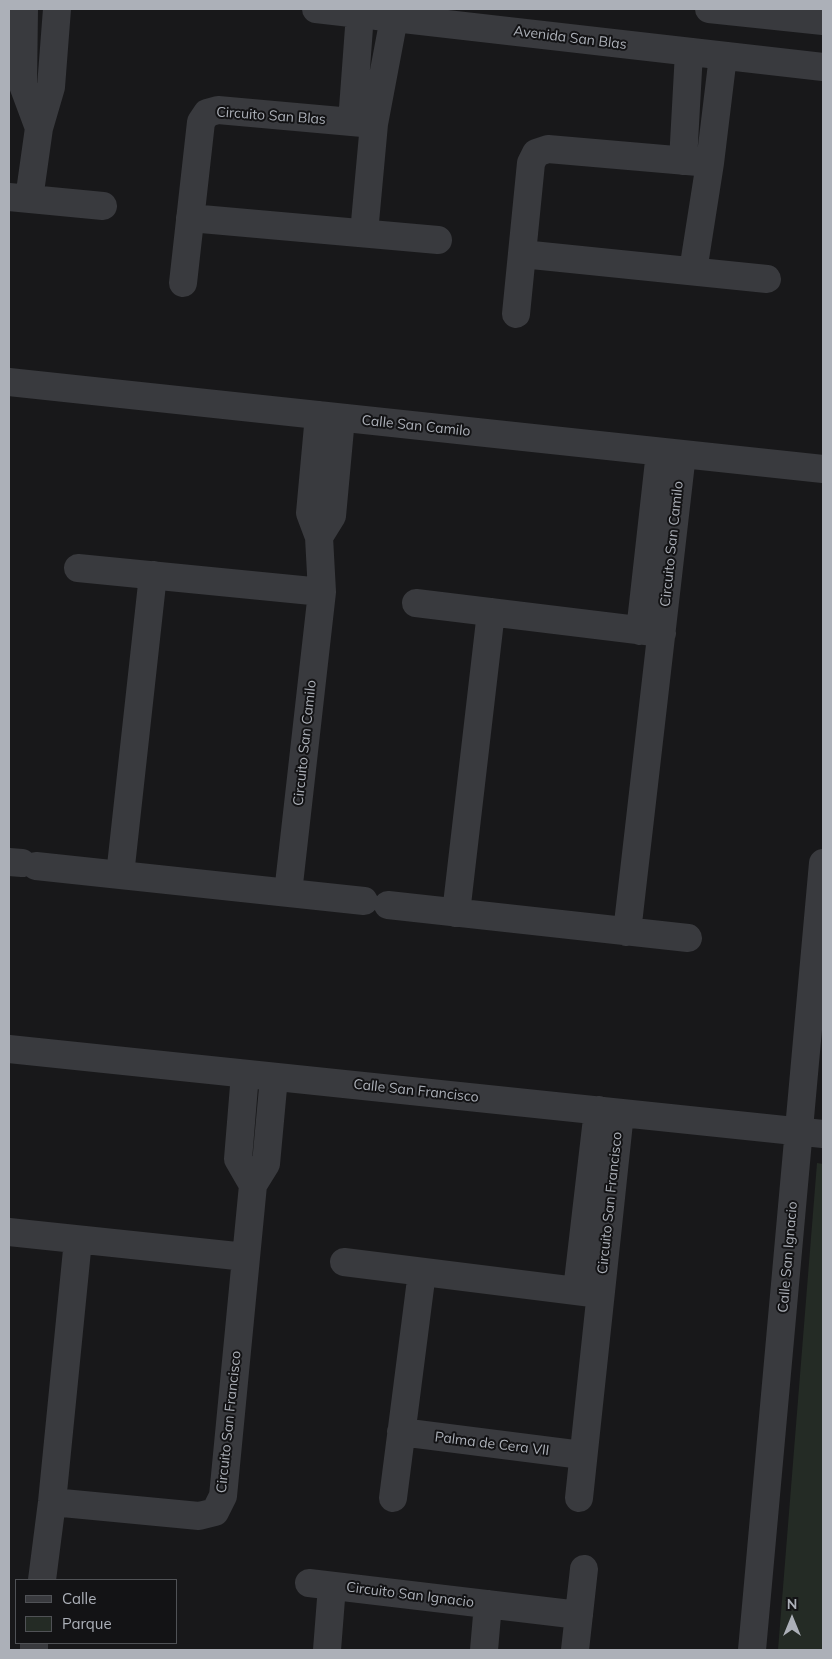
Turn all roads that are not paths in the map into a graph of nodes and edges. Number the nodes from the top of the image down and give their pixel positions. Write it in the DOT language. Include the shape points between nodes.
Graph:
graph roads {
  1 [pos="24,9"];
  2 [pos="57,9"];
  3 [pos="316,9"];
  4 [pos="708,9"];
  5 [pos="360,14"];
  6 [pos="394,18"];
  7 [pos="823,21"];
  8 [pos="689,52"];
  9 [pos="723,56"];
  10 [pos="823,67"];
  11 [pos="16,84"];
  12 [pos="51,87"];
  13 [pos="363,123"];
  14 [pos="39,128"];
  15 [pos="696,162"];
  16 [pos="19,198"];
  17 [pos="103,206"];
  18 [pos="190,218"];
  19 [pos="364,233"];
  20 [pos="438,240"];
  21 [pos="522,254"];
  22 [pos="693,271"];
  23 [pos="767,279"];
  24 [pos="183,283"];
  25 [pos="516,314"];
  26 [pos="9,382"];
  27 [pos="330,417"];
  28 [pos="671,453"];
  29 [pos="823,469"];
  30 [pos="78,568"];
  31 [pos="153,575"];
  32 [pos="322,592"];
  33 [pos="416,603"];
  34 [pos="491,612"];
  35 [pos="651,632"];
  36 [pos="823,863"];
  37 [pos="22,864"];
  38 [pos="120,875"];
  39 [pos="288,893"];
  40 [pos="456,913"];
  41 [pos="627,932"];
  42 [pos="688,938"];
  43 [pos="9,1049"];
  44 [pos="245,1074"];
  45 [pos="274,1076"];
  46 [pos="609,1111"];
  47 [pos="811,1132"];
  48 [pos="253,1185"];
  49 [pos="9,1232"];
  50 [pos="78,1240"];
  51 [pos="246,1257"];
  52 [pos="344,1262"];
  53 [pos="422,1272"];
  54 [pos="589,1292"];
  55 [pos="401,1432"];
  56 [pos="582,1455"];
  57 [pos="393,1498"];
  58 [pos="579,1498"];
  59 [pos="52,1502"];
  60 [pos="584,1569"];
  61 [pos="42,1579"];
  62 [pos="488,1604"];
  63 [pos="579,1615"];
  64 [pos="327,1650"];
  65 [pos="484,1650"];
  66 [pos="575,1650"];
  67 [pos="752,1650"];
  1 -- 11 [label="street"];
  2 -- 12 [label="street"];
  3 -- 5 [label="street, Avenida San Blas"];
  4 -- 7 [label="street"];
  5 -- 6 [label="street, Avenida San Blas"];
  5 -- 13 [label="street"];
  6 -- 8 [label="street, Avenida San Blas"];
  6 -- 13 [label="street"];
  8 -- 9 [label="street, Avenida San Blas"];
  8 -- 15 [label="street"];
  9 -- 10 [label="street, Avenida San Blas"];
  9 -- 15 [label="street"];
  11 -- 12 [label="street"];
  11 -- 14 [label="street"];
  12 -- 14 [label="street"];
  13 -- 18 [label="street, Circuito San Blas" via="218,110 207,113 202,122"];
  13 -- 19 [label="street"];
  14 -- 16 [label="street"];
  15 -- 21 [label="street" via="548,149 536,153 531,163"];
  15 -- 22 [label="street"];
  16 -- 17 [label="street"];
  18 -- 19 [label="street"];
  18 -- 24 [label="street, Circuito San Blas"];
  19 -- 20 [label="street"];
  21 -- 22 [label="street"];
  21 -- 25 [label="street"];
  22 -- 23 [label="street"];
  26 -- 27 [label="street, Calle San Camilo"];
  27 -- 28 [label="street, Calle San Camilo"];
  27 -- 32 [label="street, Circuito San Camilo" via="310,513 319,538"];
  28 -- 29 [label="street, Calle San Camilo"];
  28 -- 35 [label="street, Circuito San Camilo"];
  30 -- 31 [label="street"];
  31 -- 32 [label="street"];
  31 -- 38 [label="street"];
  32 -- 39 [label="street, Circuito San Camilo"];
  33 -- 34 [label="street"];
  34 -- 35 [label="street"];
  34 -- 40 [label="street"];
  35 -- 41 [label="street, Circuito San Camilo"];
  36 -- 47 [label="street, Calle San Ignacio"];
  37 -- 38 [label="street"];
  38 -- 39 [label="street"];
  39 -- 40 [label="street"];
  40 -- 41 [label="street"];
  41 -- 42 [label="street"];
  43 -- 44 [label="street, Calle San Francisco"];
  44 -- 45 [label="street, Calle San Francisco"];
  44 -- 48 [label="street" via="238,1159"];
  45 -- 46 [label="street, Calle San Francisco"];
  45 -- 48 [label="street, Circuito San Francisco" via="266,1164"];
  46 -- 47 [label="street, Calle San Francisco"];
  46 -- 54 [label="street, Circuito San Francisco"];
  47 -- 67 [label="street, Calle San Ignacio"];
  48 -- 51 [label="street, Circuito San Francisco"];
  49 -- 50 [label="street"];
  50 -- 51 [label="street"];
  50 -- 59 [label="street"];
  51 -- 59 [label="street, Circuito San Francisco" via="223,1496 215,1512 199,1516"];
  52 -- 53 [label="street"];
  53 -- 54 [label="street"];
  53 -- 55 [label="street"];
  54 -- 56 [label="street, Circuito San Francisco"];
  55 -- 56 [label="street, Palma de Cera VII"];
  55 -- 57 [label="street"];
  56 -- 58 [label="street, Circuito San Francisco"];
  59 -- 61 [label="street"];
  60 -- 63 [label="street"];
  62 -- 63 [label="street, Circuito San Ignacio"];
  62 -- 64 [label="street, Circuito San Ignacio" via="321,1584"];
  62 -- 65 [label="street, Circuito San Ignacio"];
  63 -- 66 [label="street"];
}
